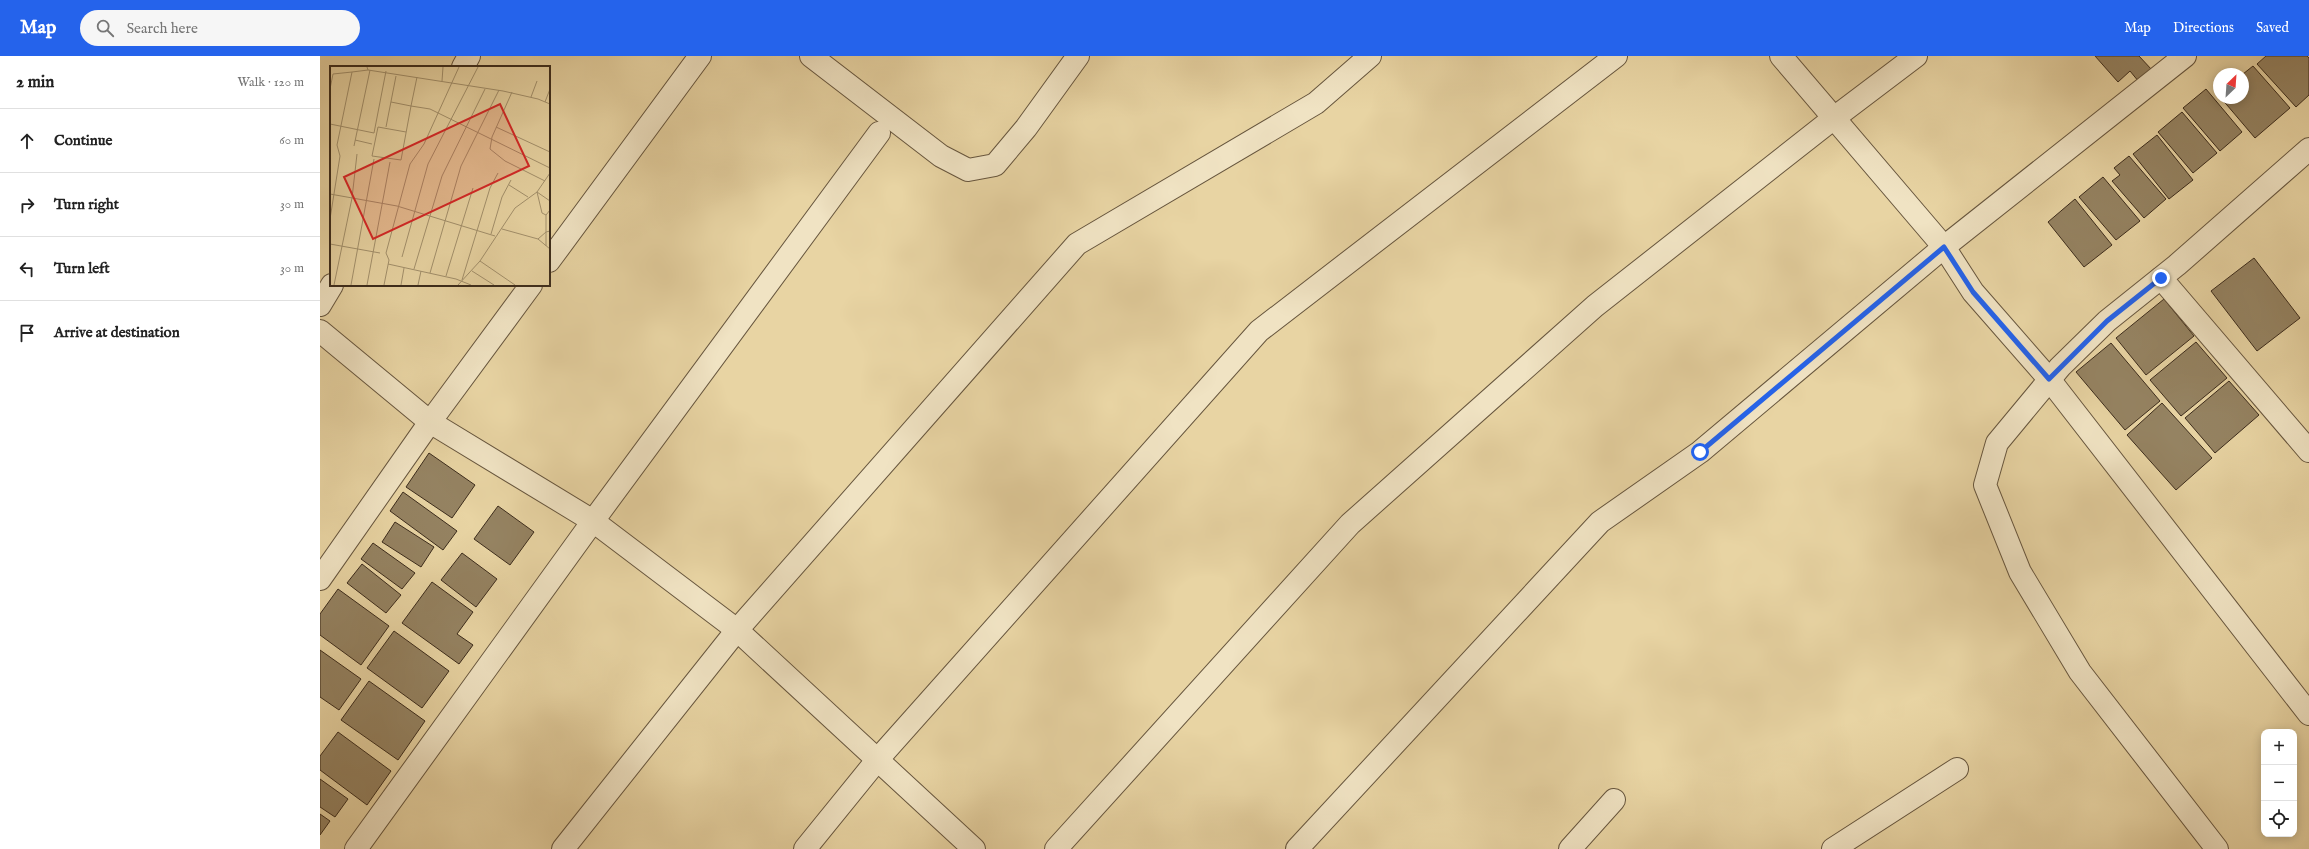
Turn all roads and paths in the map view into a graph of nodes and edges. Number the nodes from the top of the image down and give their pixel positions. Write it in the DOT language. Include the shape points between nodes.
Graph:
graph roads {
  1 [pos="469,56"];
  2 [pos="700,56"];
  3 [pos="811,56"];
  4 [pos="1078,56"];
  5 [pos="1370,56"];
  6 [pos="1616,56"];
  7 [pos="1781,56"];
  8 [pos="1916,56"];
  9 [pos="2184,56"];
  10 [pos="464,66"];
  11 [pos="1834,118"];
  12 [pos="880,133"];
  13 [pos="2309,149"];
  14 [pos="1944,247"];
  15 [pos="550,260"];
  16 [pos="2161,278"];
  17 [pos="331,286"];
  18 [pos="530,286"];
  19 [pos="320,304"];
  20 [pos="320,331"];
  21 [pos="2049,379"];
  22 [pos="430,422"];
  23 [pos="2309,451"];
  24 [pos="593,521"];
  25 [pos="320,579"];
  26 [pos="737,630"];
  27 [pos="2309,714"];
  28 [pos="878,759"];
  29 [pos="1957,769"];
  30 [pos="1614,800"];
  31 [pos="356,849"];
  32 [pos="563,849"];
  33 [pos="805,849"];
  34 [pos="974,849"];
  35 [pos="1056,849"];
  36 [pos="1297,849"];
  37 [pos="1570,849"];
  38 [pos="1833,849"];
  39 [pos="2217,849"];
  1 -- 10 [label="street"];
  2 -- 15 [label="street"];
  3 -- 4 [label="street" via="941,156 968,170 995,165 1026,128"];
  5 -- 26 [label="street" via="1316,102 1077,244"];
  6 -- 28 [label="street" via="1260,331"];
  7 -- 11 [label="street"];
  8 -- 11 [label="street"];
  9 -- 14 [label="street"];
  11 -- 14 [label="street"];
  11 -- 35 [label="street" via="1595,306 1350,524"];
  12 -- 24 [label="street"];
  13 -- 16 [label="street"];
  14 -- 21 [label="street" via="1973,292"];
  14 -- 36 [label="street" via="1700,452 1600,522"];
  16 -- 21 [label="street" via="2107,321"];
  16 -- 23 [label="street"];
  17 -- 19 [label="street"];
  18 -- 22 [label="street"];
  20 -- 22 [label="street"];
  21 -- 27 [label="street"];
  21 -- 39 [label="street" via="1997,443 1985,485 2020,572 2080,672"];
  22 -- 24 [label="street"];
  22 -- 25 [label="street"];
  24 -- 26 [label="street"];
  24 -- 31 [label="street"];
  26 -- 28 [label="street"];
  26 -- 32 [label="street"];
  28 -- 33 [label="street"];
  28 -- 34 [label="street"];
  29 -- 38 [label="street"];
  30 -- 37 [label="street"];
}
